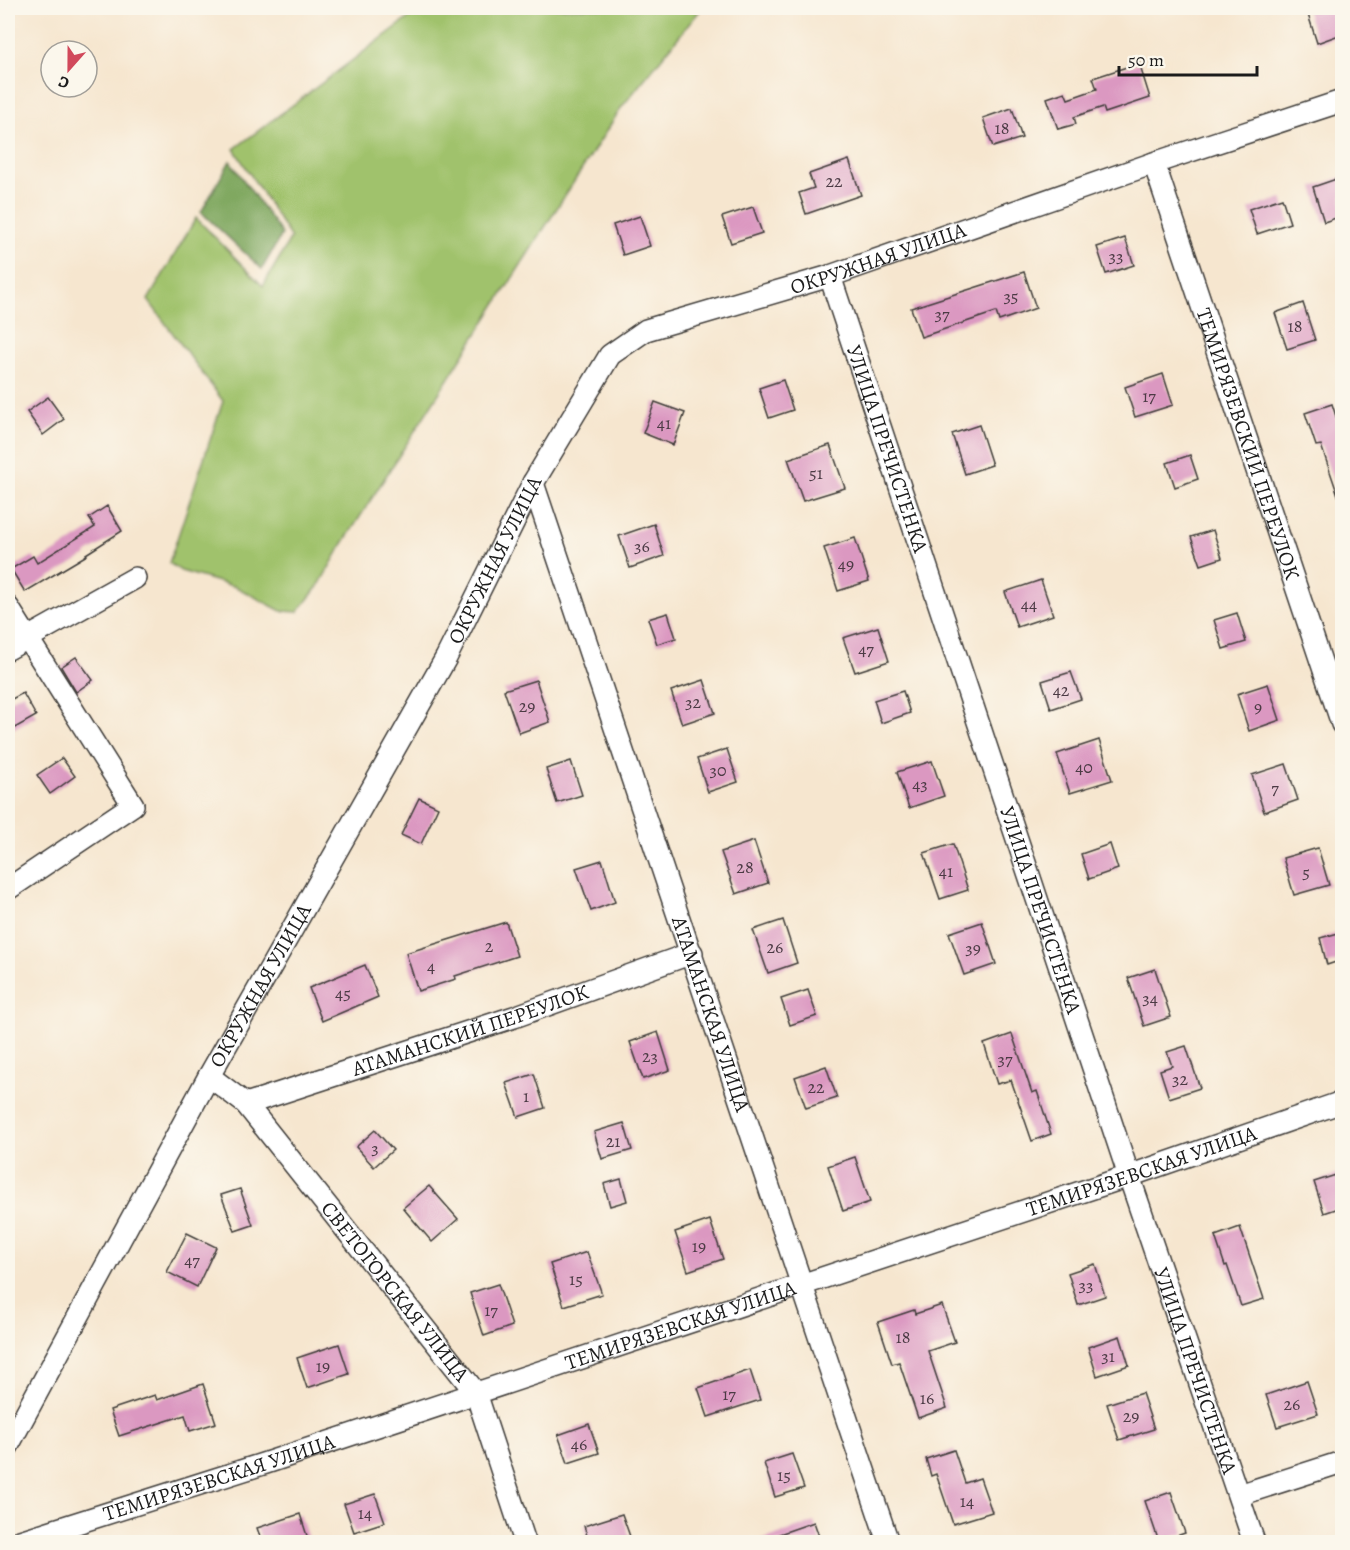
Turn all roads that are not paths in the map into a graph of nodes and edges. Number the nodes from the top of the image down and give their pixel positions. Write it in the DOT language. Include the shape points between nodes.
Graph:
graph roads {
  1 [pos="1342,101"];
  2 [pos="1154,163"];
  3 [pos="830,276"];
  4 [pos="533,483"];
  5 [pos="135,578"];
  6 [pos="8,607"];
  7 [pos="27,638"];
  8 [pos="8,649"];
  9 [pos="1342,724"];
  10 [pos="8,889"];
  11 [pos="692,953"];
  12 [pos="209,1076"];
  13 [pos="1342,1102"];
  14 [pos="246,1104"];
  15 [pos="1129,1176"];
  16 [pos="802,1284"];
  17 [pos="476,1393"];
  18 [pos="8,1446"];
  19 [pos="1342,1462"];
  20 [pos="1239,1496"];
  21 [pos="17,1542"];
  22 [pos="525,1542"];
  23 [pos="888,1542"];
  24 [pos="1254,1542"];
  1 -- 2 [label="street, ОКРУЖНАЯ УЛИЦА"];
  2 -- 3 [label="street, ОКРУЖНАЯ УЛИЦА"];
  2 -- 9 [label="street, ТЕМИРЯЗЕВСКИЙ ПЕРЕУЛОК"];
  3 -- 4 [label="street, ОКРУЖНАЯ УЛИЦА" via="646,330 637,336 610,355"];
  3 -- 15 [label="street, УЛИЦА ПРЕЧИСТЕНКА"];
  4 -- 11 [label="street, АТАМАНСКАЯ УЛИЦА"];
  4 -- 12 [label="street, ОКРУЖНАЯ УЛИЦА" via="446,658"];
  5 -- 7 [label="street"];
  6 -- 7 [label="street"];
  7 -- 8 [label="street"];
  7 -- 10 [label="street" via="133,805"];
  11 -- 14 [label="street, АТАМАНСКИЙ ПЕРЕУЛОК" via="514,1017"];
  11 -- 16 [label="street, АТАМАНСКАЯ УЛИЦА"];
  12 -- 14 [label="street, СВЕТОГОРСКАЯ УЛИЦА"];
  12 -- 18 [label="street, ОКРУЖНАЯ УЛИЦА"];
  13 -- 15 [label="street, ТЕМИРЯЗЕВСКАЯ УЛИЦА"];
  14 -- 17 [label="street, СВЕТОГОРСКАЯ УЛИЦА"];
  15 -- 16 [label="street, ТЕМИРЯЗЕВСКАЯ УЛИЦА"];
  15 -- 20 [label="street, УЛИЦА ПРЕЧИСТЕНКА"];
  16 -- 17 [label="street, ТЕМИРЯЗЕВСКАЯ УЛИЦА"];
  16 -- 23 [label="street, АТАМАНСКАЯ УЛИЦА"];
  17 -- 21 [label="street, ТЕМИРЯЗЕВСКАЯ УЛИЦА"];
  17 -- 22 [label="street, СВЕТОГОРСКАЯ УЛИЦА"];
  19 -- 20 [label="street"];
  20 -- 24 [label="street, УЛИЦА ПРЕЧИСТЕНКА"];
}
